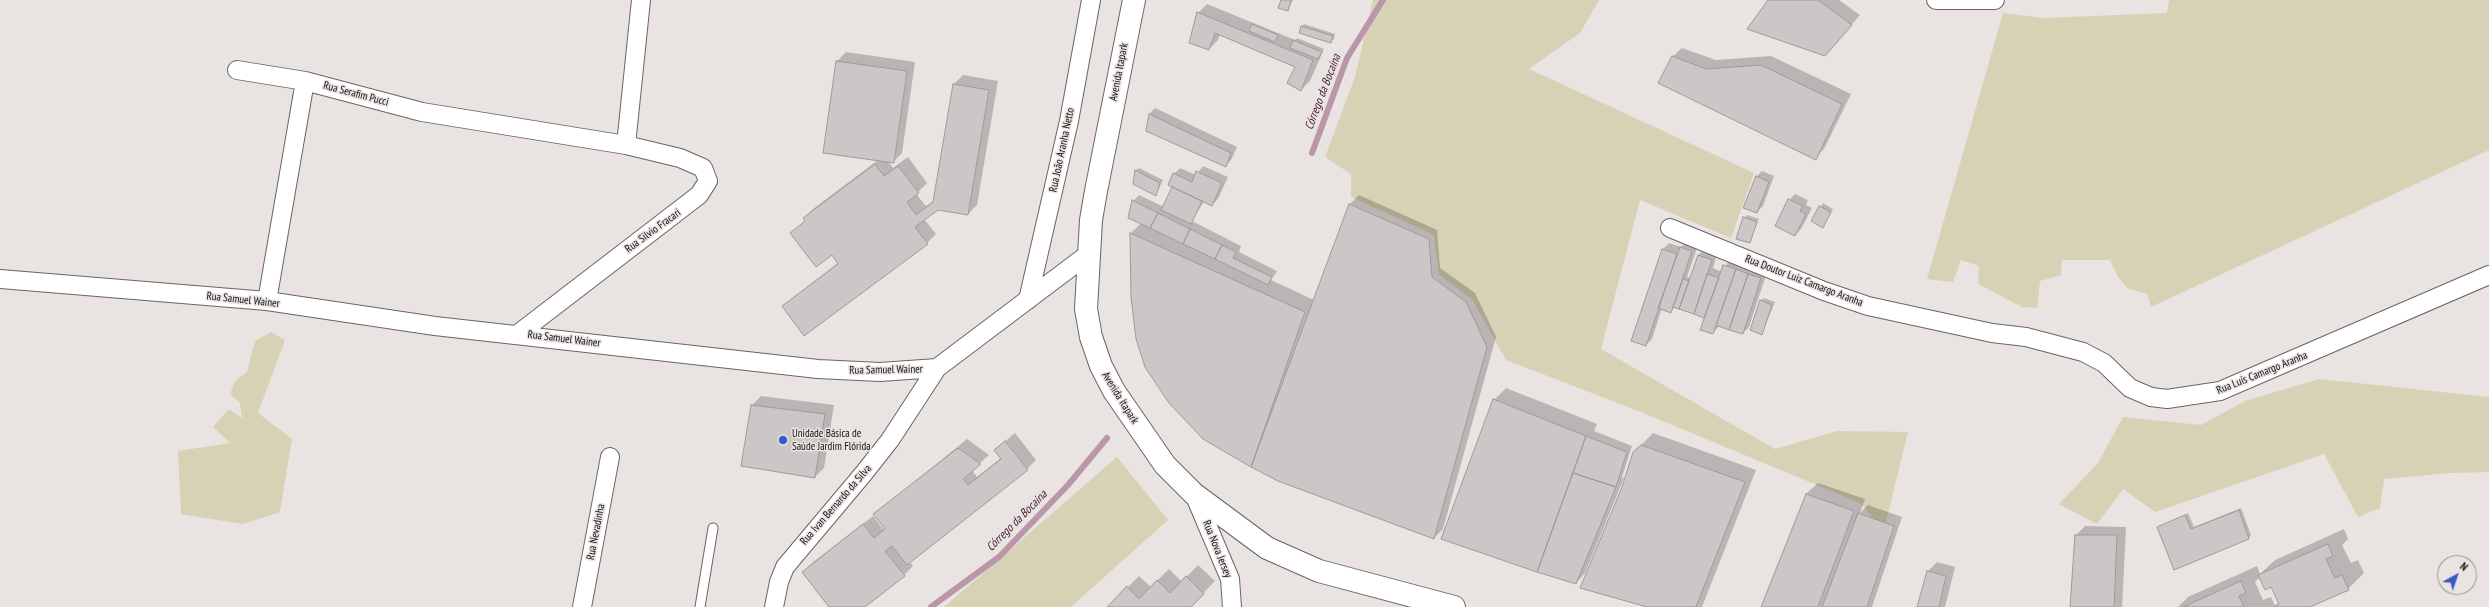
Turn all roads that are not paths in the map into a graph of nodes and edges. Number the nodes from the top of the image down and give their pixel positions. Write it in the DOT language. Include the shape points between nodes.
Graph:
graph roads {
  1 [pos="1091,0"];
  2 [pos="1134,0"];
  3 [pos="1936,0"];
  4 [pos="1995,0"];
  5 [pos="638,2"];
  6 [pos="237,70"];
  7 [pos="305,81"];
  8 [pos="626,145"];
  9 [pos="1670,228"];
  10 [pos="1091,252"];
  11 [pos="2489,276"];
  12 [pos="0,279"];
  13 [pos="1028,300"];
  14 [pos="268,301"];
  15 [pos="1942,321"];
  16 [pos="518,334"];
  17 [pos="937,368"];
  18 [pos="610,457"];
  19 [pos="1194,494"];
  20 [pos="713,528"];
  21 [pos="582,607"];
  22 [pos="700,607"];
  23 [pos="774,607"];
  24 [pos="1233,607"];
  25 [pos="1454,607"];
  1 -- 13 [label="street, Rua João Aranha Netto" via="1069,120"];
  2 -- 10 [label="main road, Avenida Itapark" via="1096,191"];
  3 -- 4 [label="street"];
  5 -- 8 [label="street"];
  6 -- 7 [label="street, Rua Serafim Pucci"];
  7 -- 8 [label="street, Rua Serafim Pucci" via="422,112"];
  7 -- 14 [label="street"];
  8 -- 16 [label="street, Rua Silvio Fracari" via="696,163 707,175 705,188 670,219 609,262"];
  9 -- 15 [label="street, Rua Doutor Luiz Camargo Aranha" via="1832,294 1868,306"];
  10 -- 13 [label="street, Rua Samuel Wainer"];
  10 -- 19 [label="main road, Avenida Itapark" via="1086,309 1091,337 1101,366 1114,391 1165,465"];
  11 -- 15 [label="street, Rua Luís Camargo Aranha" via="2220,391 2168,399 2138,393 2104,363 2064,345"];
  12 -- 14 [label="street, Rua Samuel Wainer"];
  13 -- 17 [label="street, Rua Samuel Wainer"];
  14 -- 16 [label="street, Rua Samuel Wainer" via="435,326"];
  16 -- 17 [label="street, Rua Samuel Wainer" via="818,369 880,372"];
  17 -- 23 [label="street, Rua Ivan Bernardo da Silva" via="869,468 785,567"];
  18 -- 21 [label="street, Rua Nevadinha"];
  19 -- 24 [label="street, Rua Nova Jersey" via="1230,580"];
  19 -- 25 [label="main road, Avenida Itapark" via="1267,548 1319,571"];
  20 -- 22 [label="lane"];
}
